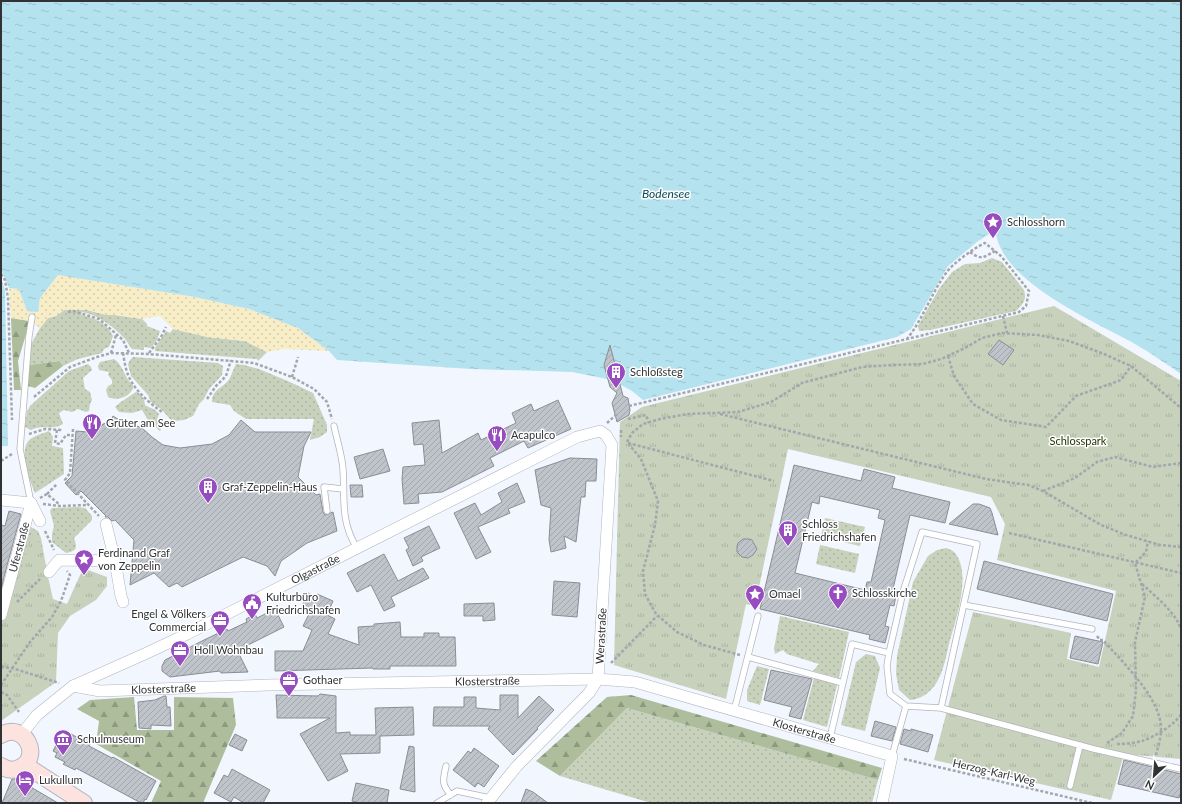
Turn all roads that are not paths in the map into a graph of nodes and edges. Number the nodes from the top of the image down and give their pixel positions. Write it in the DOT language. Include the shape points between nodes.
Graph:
graph roads {
  1 [pos="32,317"];
  2 [pos="334,426"];
  3 [pos="600,431"];
  4 [pos="343,489"];
  5 [pos="1,500"];
  6 [pos="31,503"];
  7 [pos="327,511"];
  8 [pos="40,520"];
  9 [pos="104,521"];
  10 [pos="357,548"];
  11 [pos="115,561"];
  12 [pos="49,572"];
  13 [pos="124,602"];
  14 [pos="964,606"];
  15 [pos="1,615"];
  16 [pos="758,616"];
  17 [pos="1092,629"];
  18 [pos="889,653"];
  19 [pos="748,657"];
  20 [pos="598,679"];
  21 [pos="843,683"];
  22 [pos="73,686"];
  23 [pos="906,706"];
  24 [pos="941,708"];
  25 [pos="734,711"];
  26 [pos="1,735"];
  27 [pos="21,735"];
  28 [pos="830,738"];
  29 [pos="1080,745"];
  30 [pos="892,756"];
  31 [pos="25,765"];
  32 [pos="446,766"];
  33 [pos="2,768"];
  34 [pos="1181,769"];
  35 [pos="1070,786"];
  36 [pos="451,795"];
  37 [pos="489,801"];
  38 [pos="84,803"];
  39 [pos="437,803"];
  40 [pos="882,803"];
  1 -- 6 [label="lane" via="20,437"];
  2 -- 4 [label="lane" via="343,468"];
  3 -- 10 [label="street, Olgastraße" via="576,437"];
  3 -- 20 [label="street, Werastraße" via="612,444"];
  4 -- 7 [label="lane" via="324,487"];
  4 -- 10 [label="lane" via="344,512 350,537"];
  5 -- 6 [label="street"];
  6 -- 8 [label="street, Uferstraße"];
  6 -- 15 [label="street, Uferstraße"];
  9 -- 11 [label="street"];
  10 -- 22 [label="street, Olgastraße" via="149,652"];
  11 -- 12 [label="street" via="59,560"];
  11 -- 13 [label="street"];
  14 -- 17 [label="lane"];
  14 -- 18 [label="lane" via="977,544 922,532 903,592"];
  14 -- 24 [label="lane"];
  16 -- 19 [label="lane"];
  18 -- 21 [label="lane" via="852,644"];
  18 -- 23 [label="lane" via="887,666 890,694"];
  19 -- 21 [label="lane"];
  19 -- 25 [label="lane"];
  20 -- 22 [label="street, Klosterstraße" via="100,691"];
  20 -- 25 [label="street, Klosterstraße" via="635,682"];
  20 -- 37 [label="street, Werastraße" via="589,694 517,766"];
  21 -- 28 [label="lane"];
  22 -- 27 [label="street, Olgastraße" via="37,715"];
  23 -- 24 [label="lane"];
  23 -- 30 [label="lane"];
  24 -- 29 [label="lane"];
  25 -- 28 [label="street, Klosterstraße"];
  26 -- 27 [label="main road" via="15,732"];
  27 -- 31 [label="main road" via="30,745 31,751"];
  28 -- 30 [label="street, Klosterstraße"];
  29 -- 34 [label="lane"];
  29 -- 35 [label="lane"];
  30 -- 40 [label="street"];
  31 -- 33 [label="main road" via="15,770"];
  31 -- 38 [label="main road"];
  32 -- 36 [label="lane" via="443,781"];
  36 -- 37 [label="lane" via="457,791"];
  36 -- 39 [label="lane"];
}
